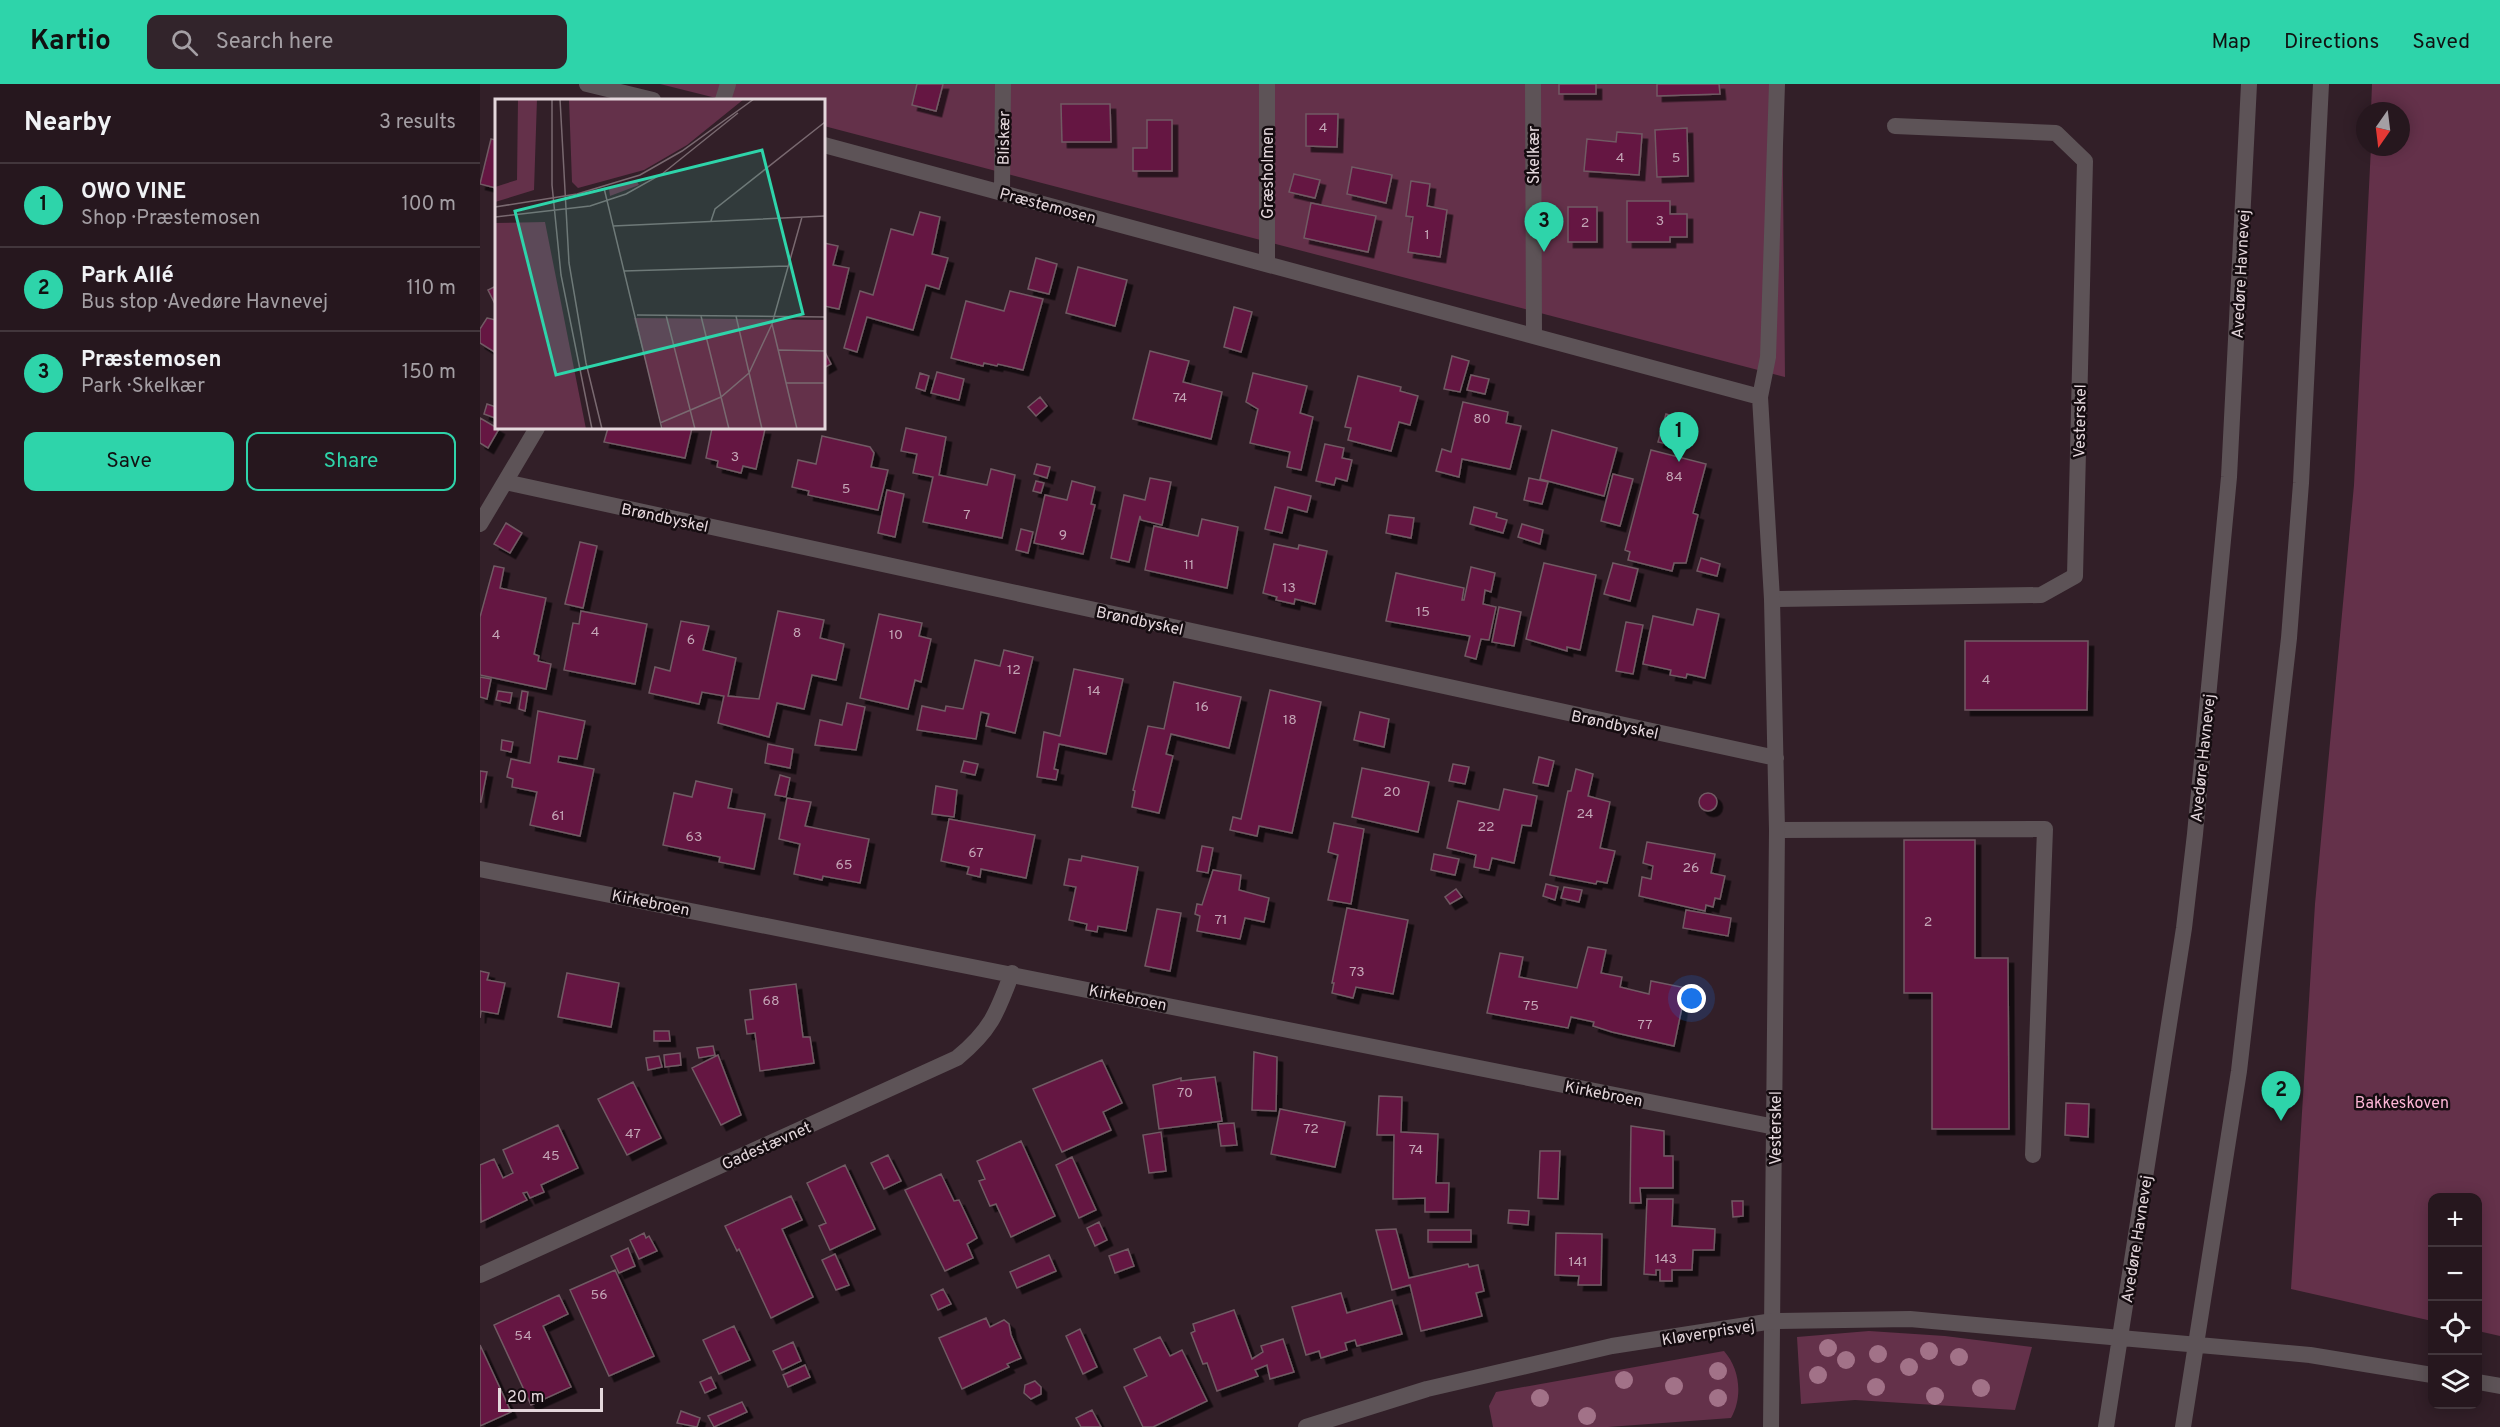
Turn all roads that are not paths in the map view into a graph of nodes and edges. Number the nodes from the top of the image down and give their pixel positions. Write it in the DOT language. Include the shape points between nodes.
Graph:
graph roads {
  1 [pos="587,84"];
  2 [pos="728,84"];
  3 [pos="1004,84"];
  4 [pos="1267,84"];
  5 [pos="1533,84"];
  6 [pos="1777,84"];
  7 [pos="2249,84"];
  8 [pos="2321,84"];
  9 [pos="649,99"];
  10 [pos="723,99"];
  11 [pos="1895,126"];
  12 [pos="825,145"];
  13 [pos="1002,192"];
  14 [pos="1267,263"];
  15 [pos="1534,334"];
  16 [pos="1760,397"];
  17 [pos="536,429"];
  18 [pos="505,482"];
  19 [pos="480,524"];
  20 [pos="1772,599"];
  21 [pos="1776,758"];
  22 [pos="1777,830"];
  23 [pos="480,868"];
  24 [pos="1012,973"];
  25 [pos="1775,1127"];
  26 [pos="2033,1155"];
  27 [pos="480,1275"];
  28 [pos="1773,1321"];
  29 [pos="2120,1339"];
  30 [pos="2197,1345"];
  31 [pos="2428,1374"];
  32 [pos="2482,1383"];
  33 [pos="2500,1386"];
  34 [pos="1306,1427"];
  35 [pos="1771,1427"];
  36 [pos="2106,1427"];
  37 [pos="2183,1427"];
  1 -- 9 [label="street"];
  2 -- 10 [label="street"];
  3 -- 13 [label="street, Bliskær"];
  4 -- 14 [label="street, Græsholmen"];
  5 -- 15 [label="street, Skelkær"];
  6 -- 16 [label="street, Vesterskel" via="1768,357"];
  7 -- 29 [label="street, Avedøre Havnevej" via="2229,477 2196,823 2184,927"];
  8 -- 30 [label="street" via="2289,638 2239,1071"];
  11 -- 20 [label="street, Vesterskel" via="2056,133 2085,161 2075,576 2041,595"];
  12 -- 13 [label="street, Præstemosen"];
  13 -- 14 [label="street, Præstemosen"];
  14 -- 15 [label="street, Præstemosen"];
  15 -- 16 [label="street, Præstemosen"];
  16 -- 20 [label="street, Vesterskel"];
  17 -- 18 [label="street"];
  18 -- 19 [label="street"];
  18 -- 21 [label="street, Brøndbyskel"];
  20 -- 21 [label="street, Vesterskel"];
  21 -- 22 [label="street, Vesterskel"];
  22 -- 25 [label="street, Vesterskel"];
  22 -- 26 [label="street" via="2045,829"];
  23 -- 24 [label="street, Kirkebroen"];
  24 -- 25 [label="street, Kirkebroen"];
  24 -- 27 [label="street, Gadestævnet" via="996,1016 957,1058"];
  25 -- 28 [label="street, Vesterskel"];
  28 -- 29 [label="street, Kløverprisvej" via="1910,1319"];
  28 -- 34 [label="street, Kløverprisvej" via="1612,1346 1427,1389"];
  28 -- 35 [label="street, Vesterskel"];
  29 -- 30 [label="street, Kløverprisvej"];
  29 -- 36 [label="street, Avedøre Havnevej"];
  30 -- 31 [label="street, Kløverprisvej" via="2310,1355"];
  30 -- 37 [label="street"];
  32 -- 33 [label="street"];
}
